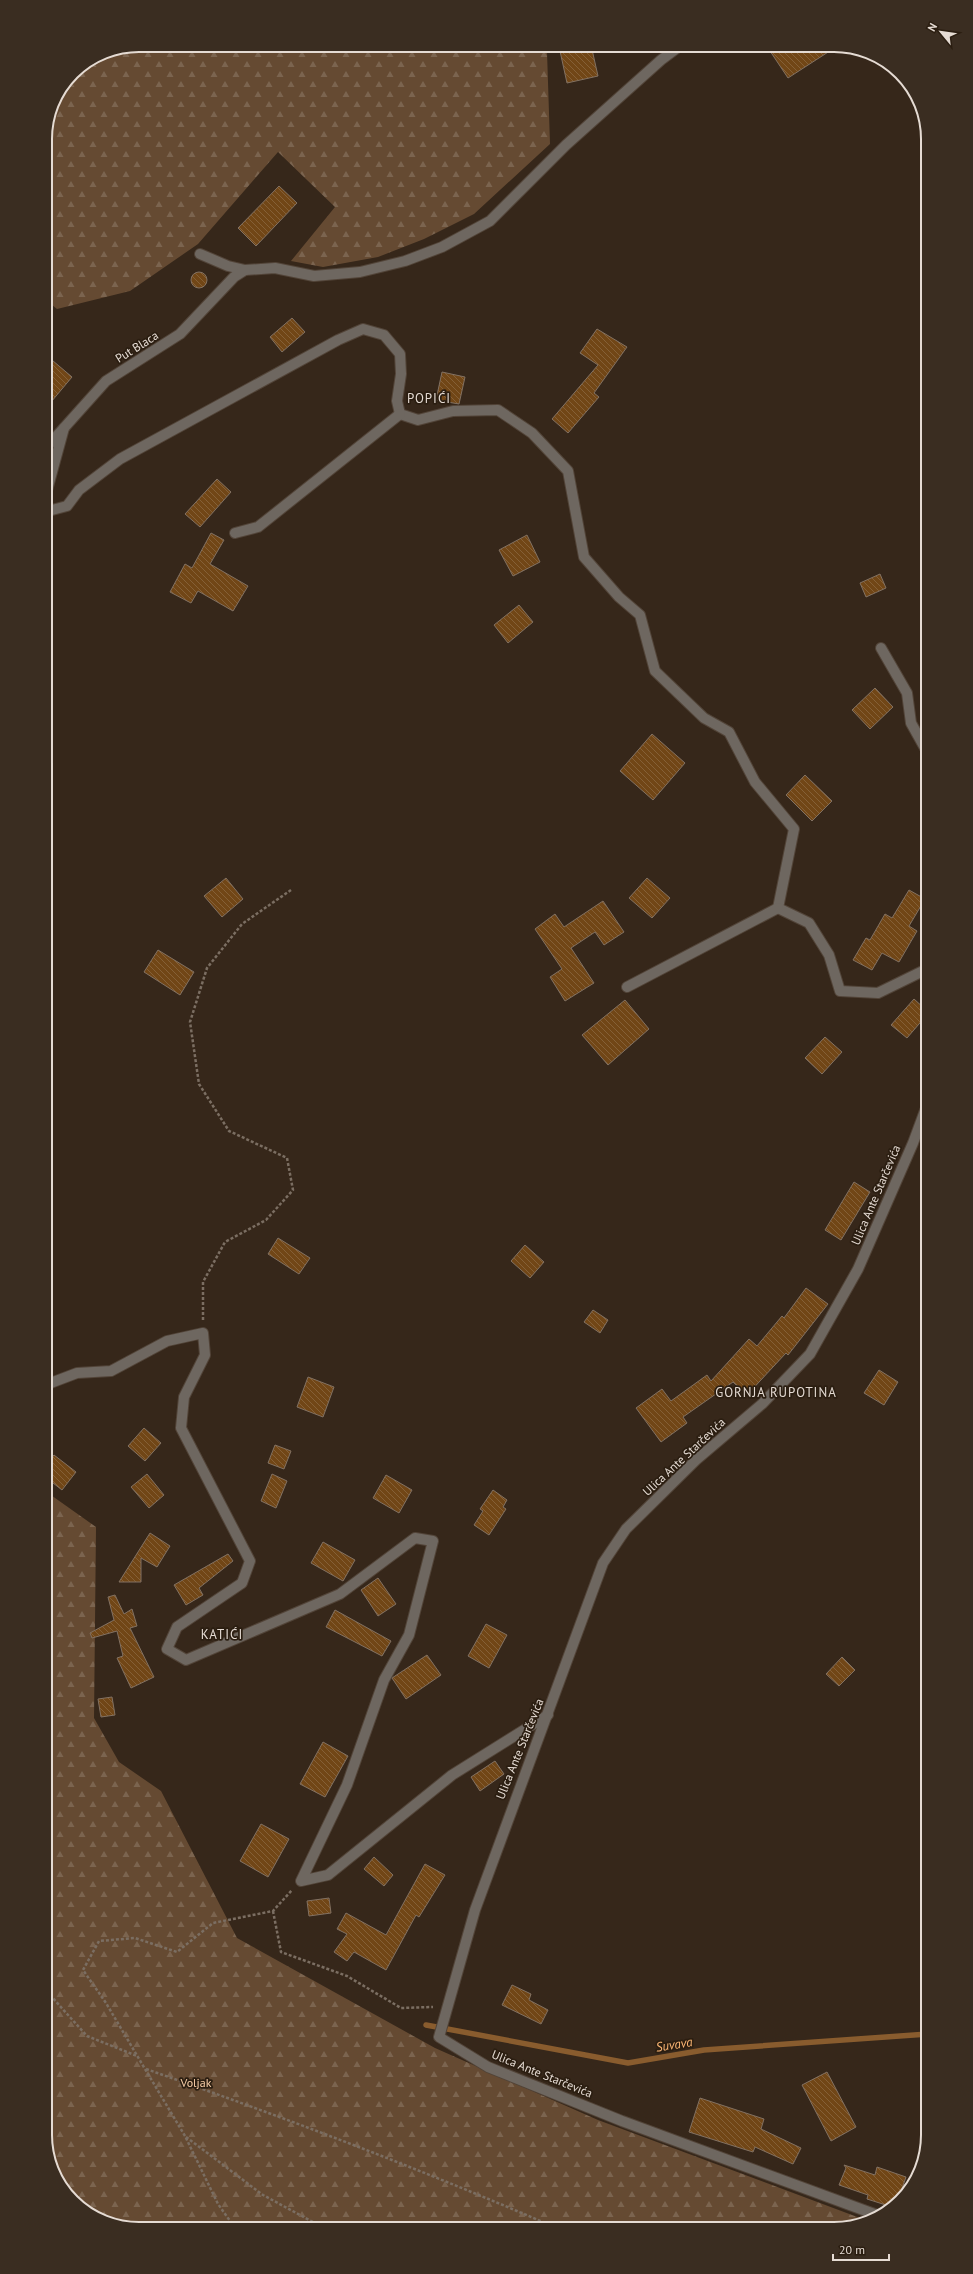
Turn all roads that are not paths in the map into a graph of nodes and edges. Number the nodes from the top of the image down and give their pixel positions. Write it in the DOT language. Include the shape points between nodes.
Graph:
graph roads {
  1 [pos="672,52"];
  2 [pos="200,254"];
  3 [pos="245,270"];
  4 [pos="400,414"];
  5 [pos="66,424"];
  6 [pos="52,441"];
  7 [pos="52,473"];
  8 [pos="52,510"];
  9 [pos="235,533"];
  10 [pos="881,648"];
  11 [pos="921,741"];
  12 [pos="778,908"];
  13 [pos="921,972"];
  14 [pos="627,987"];
  15 [pos="921,1120"];
  16 [pos="52,1382"];
  17 [pos="548,1715"];
  18 [pos="871,2213"];
  1 -- 3 [label="street" via="566,145 490,221 442,247 405,261 360,272 314,276 275,268"];
  2 -- 3 [label="street"];
  3 -- 5 [label="street, Put Blaca" via="234,277 180,334 106,382"];
  4 -- 8 [label="street" via="397,401 401,374 400,354 384,335 363,329 338,340 120,459 79,490 67,506"];
  4 -- 9 [label="street" via="258,527"];
  4 -- 12 [label="street" via="418,420 453,411 498,410 532,433 568,470 584,557 619,597 640,615 655,671 704,718 728,732 755,782 794,829"];
  5 -- 6 [label="street, Put Blaca"];
  5 -- 7 [label="street"];
  10 -- 11 [label="street" via="907,692 911,723"];
  12 -- 13 [label="street" via="809,923 829,955 840,991 878,993"];
  12 -- 14 [label="street"];
  15 -- 17 [label="street, Ulica Ante Starčevića" via="858,1269 810,1354 762,1404 696,1460 626,1529 603,1563"];
  16 -- 17 [label="street" via="76,1373 111,1371 167,1341 203,1333 205,1355 184,1397 181,1428 250,1561 242,1583 177,1627 167,1649 186,1660 340,1594 415,1538 433,1541 409,1635 384,1680 347,1785 301,1881 328,1875 452,1775"];
  17 -- 18 [label="street, Ulica Ante Starčevića" via="475,1910 439,2037 488,2067 622,2121"];
}
